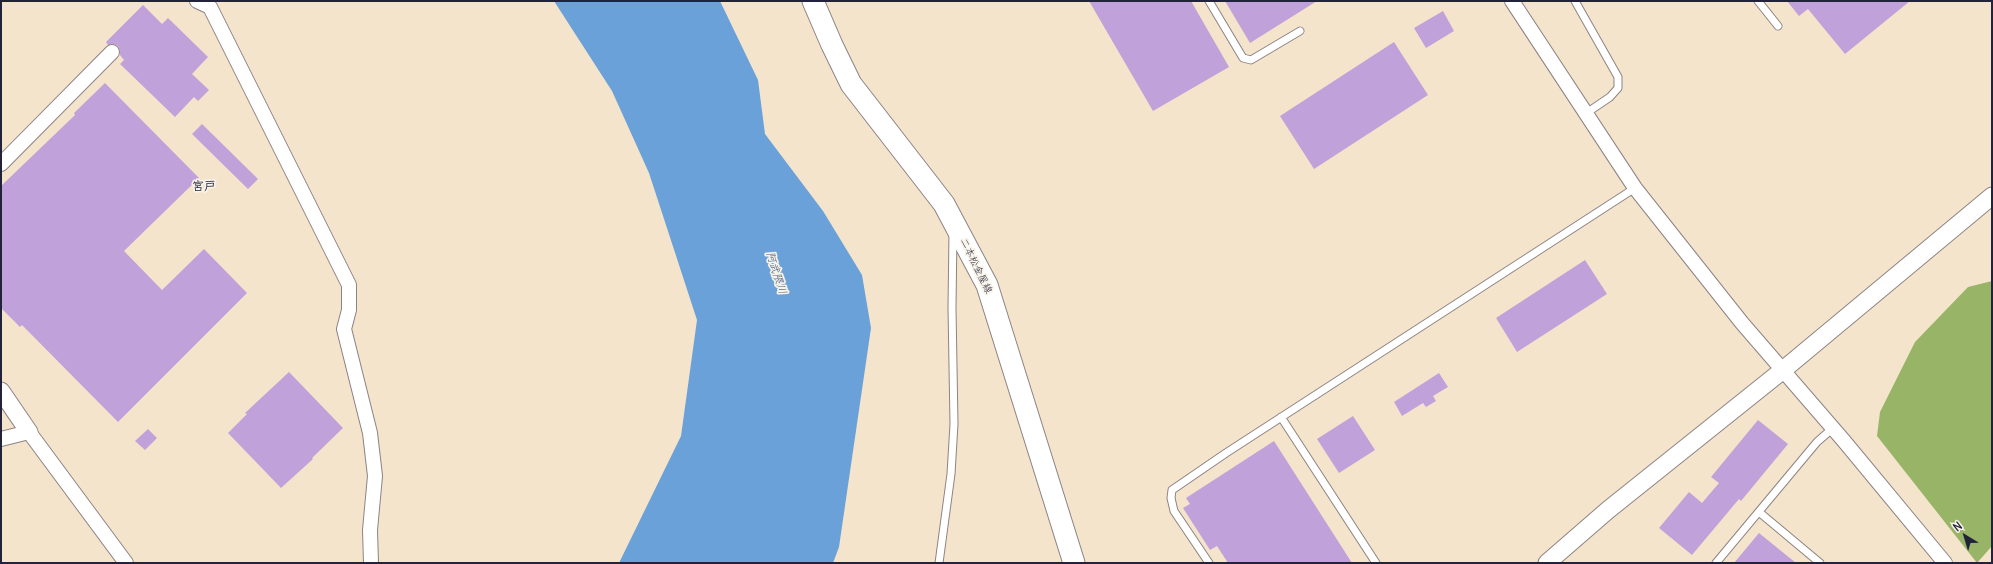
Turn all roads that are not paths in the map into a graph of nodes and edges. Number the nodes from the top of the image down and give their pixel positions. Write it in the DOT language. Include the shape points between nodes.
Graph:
graph roads {
  1 [pos="197,1"];
  2 [pos="813,1"];
  3 [pos="1209,1"];
  4 [pos="1512,1"];
  5 [pos="1575,1"];
  6 [pos="1758,1"];
  7 [pos="1778,26"];
  8 [pos="1300,31"];
  9 [pos="112,52"];
  10 [pos="1585,114"];
  11 [pos="1,164"];
  12 [pos="1635,188"];
  13 [pos="1992,196"];
  14 [pos="956,227"];
  15 [pos="1783,370"];
  16 [pos="1,391"];
  17 [pos="1281,417"];
  18 [pos="1833,428"];
  19 [pos="29,432"];
  20 [pos="1,440"];
  21 [pos="1759,512"];
  22 [pos="126,563"];
  23 [pos="371,563"];
  24 [pos="939,563"];
  25 [pos="1074,563"];
  26 [pos="1209,563"];
  27 [pos="1376,563"];
  28 [pos="1547,563"];
  29 [pos="1716,563"];
  30 [pos="1820,563"];
  31 [pos="1944,563"];
  1 -- 23 [label="street" via="210,7 349,285 349,310 344,330 370,433 375,476"];
  2 -- 14 [label="main road, 二本松金屋線" via="852,84 944,204"];
  3 -- 8 [label="lane" via="1243,58 1251,60"];
  4 -- 10 [label="street"];
  5 -- 10 [label="lane" via="1618,77 1618,88 1610,97"];
  6 -- 7 [label="lane"];
  9 -- 11 [label="street"];
  10 -- 12 [label="street"];
  12 -- 15 [label="street" via="1742,323"];
  12 -- 17 [label="lane"];
  13 -- 15 [label="street"];
  14 -- 24 [label="lane" via="952,239 954,424 951,474"];
  14 -- 25 [label="main road, 二本松金屋線" via="987,285"];
  15 -- 18 [label="street"];
  15 -- 28 [label="street" via="1608,510"];
  16 -- 19 [label="street"];
  17 -- 26 [label="lane" via="1172,490 1174,510"];
  17 -- 27 [label="lane"];
  18 -- 21 [label="lane" via="1816,442"];
  18 -- 31 [label="street"];
  19 -- 20 [label="street"];
  19 -- 22 [label="street"];
  21 -- 29 [label="lane"];
  21 -- 30 [label="lane"];
}
